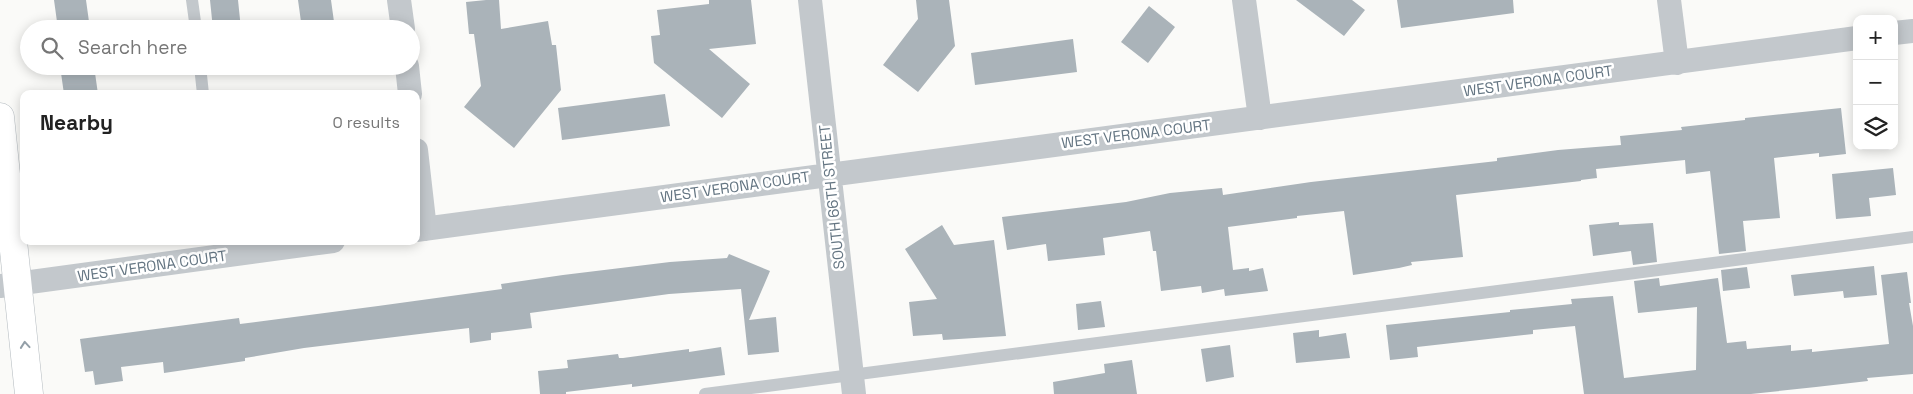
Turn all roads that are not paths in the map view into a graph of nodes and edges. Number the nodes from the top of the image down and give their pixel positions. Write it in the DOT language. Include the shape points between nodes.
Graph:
graph roads {
  1 [pos="192,0"];
  2 [pos="399,0"];
  3 [pos="810,0"];
  4 [pos="1244,0"];
  5 [pos="1669,0"];
  6 [pos="195,20"];
  7 [pos="402,20"];
  8 [pos="1913,31"];
  9 [pos="1898,33"];
  10 [pos="1853,39"];
  11 [pos="1677,63"];
  12 [pos="201,75"];
  13 [pos="408,75"];
  14 [pos="203,90"];
  15 [pos="410,90"];
  16 [pos="0,118"];
  17 [pos="1260,118"];
  18 [pos="830,174"];
  19 [pos="420,213"];
  20 [pos="421,229"];
  21 [pos="1913,237"];
  22 [pos="276,245"];
  23 [pos="220,249"];
  24 [pos="9,285"];
  25 [pos="853,384"];
  26 [pos="29,394"];
  27 [pos="705,394"];
  1 -- 6 [label="lane"];
  2 -- 7 [label="street"];
  3 -- 18 [label="street, SOUTH 66TH STREET"];
  4 -- 17 [label="street"];
  5 -- 11 [label="street"];
  8 -- 9 [label="street"];
  10 -- 11 [label="street, WEST VERONA COURT"];
  11 -- 17 [label="street, WEST VERONA COURT"];
  12 -- 14 [label="lane"];
  13 -- 15 [label="street"];
  16 -- 24 [label="street"];
  17 -- 18 [label="street, WEST VERONA COURT"];
  18 -- 20 [label="street, WEST VERONA COURT"];
  18 -- 25 [label="street, SOUTH 66TH STREET"];
  19 -- 20 [label="street"];
  21 -- 25 [label="lane"];
  22 -- 23 [label="street, WEST VERONA COURT"];
  23 -- 24 [label="street, WEST VERONA COURT"];
  26 -- 24 [label="street, one-way"];
  25 -- 27 [label="lane"];
}
